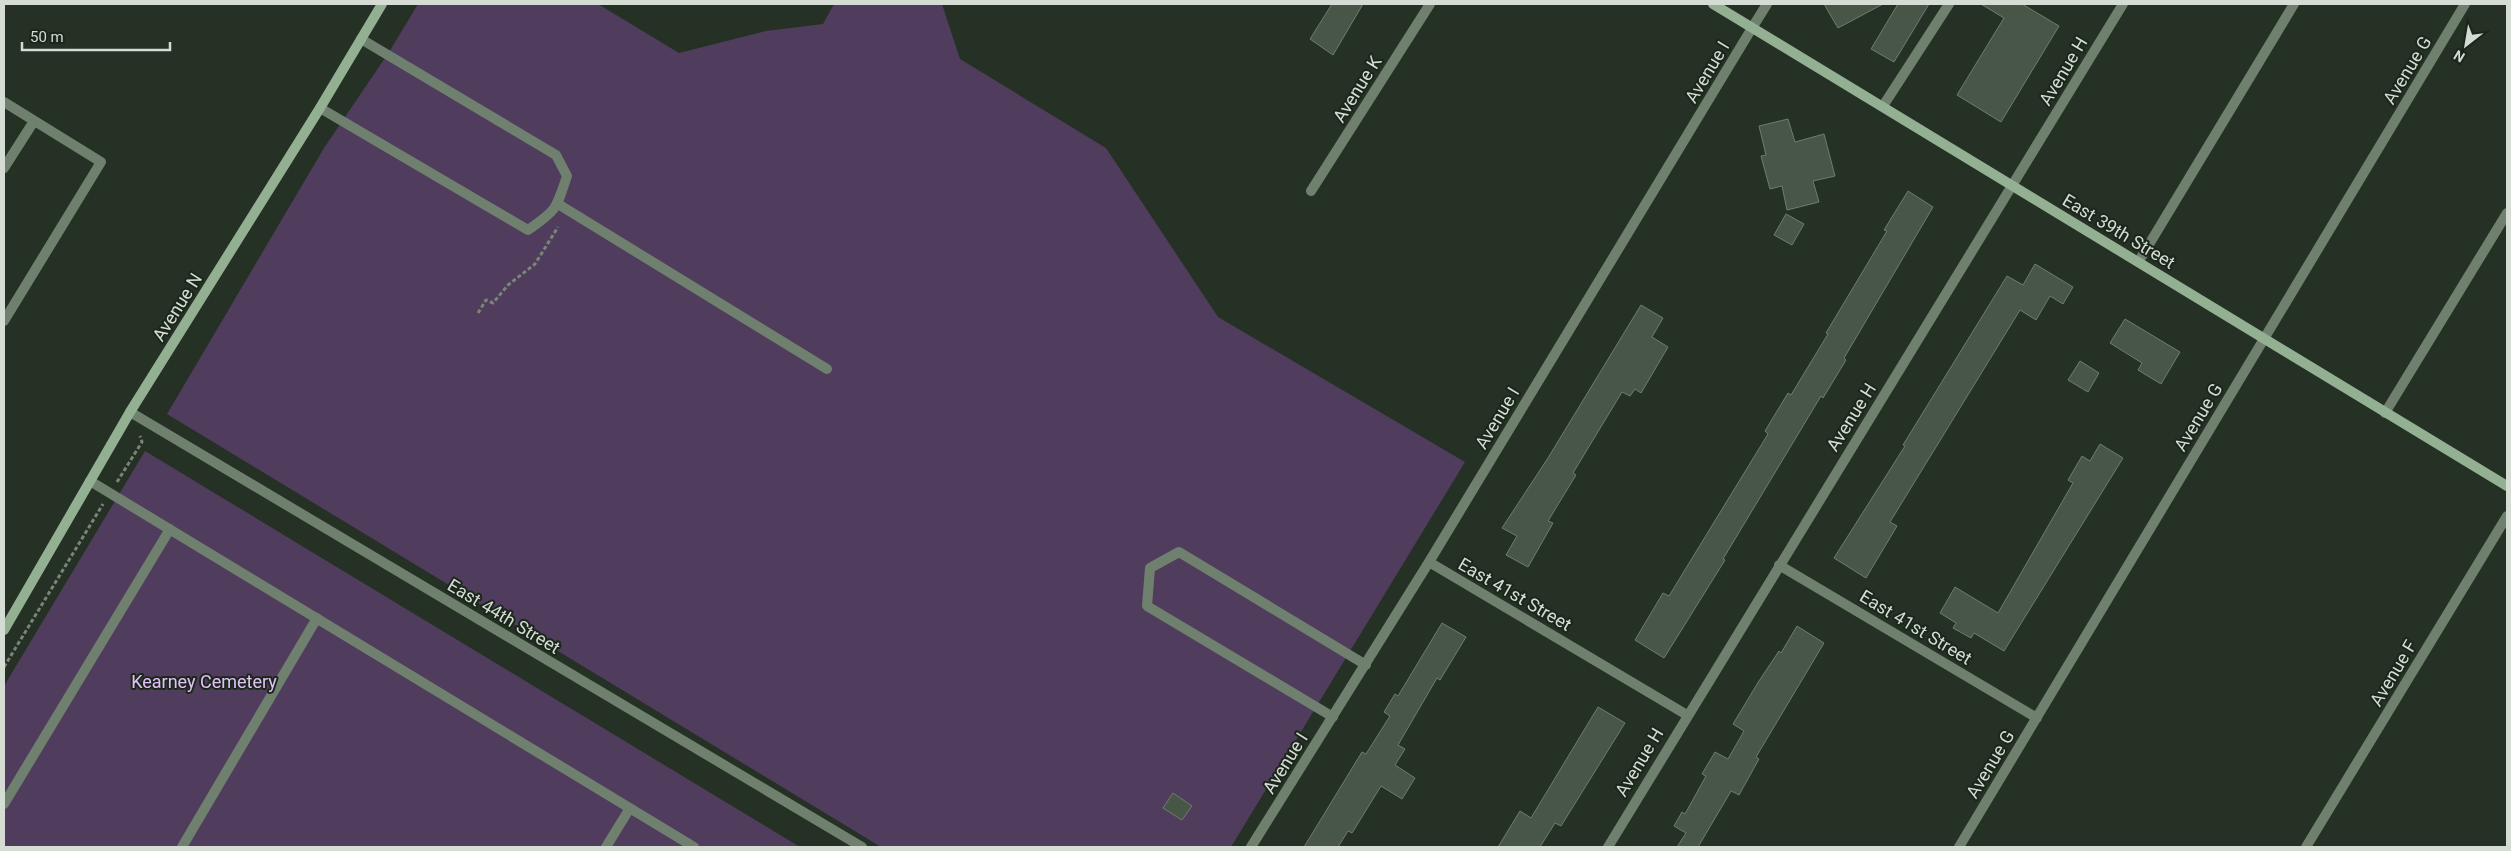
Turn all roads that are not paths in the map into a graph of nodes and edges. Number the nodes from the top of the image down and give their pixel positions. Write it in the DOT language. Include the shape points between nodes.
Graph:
graph roads {
  1 [pos="382,4"];
  2 [pos="1430,4"];
  3 [pos="1713,4"];
  4 [pos="1767,4"];
  5 [pos="1949,4"];
  6 [pos="2123,4"];
  7 [pos="2294,4"];
  8 [pos="2465,4"];
  9 [pos="1752,28"];
  10 [pos="361,39"];
  11 [pos="4,102"];
  12 [pos="1884,106"];
  13 [pos="320,108"];
  14 [pos="34,121"];
  15 [pos="4,168"];
  16 [pos="2012,186"];
  17 [pos="1311,191"];
  18 [pos="558,204"];
  19 [pos="2507,213"];
  20 [pos="2139,260"];
  21 [pos="4,321"];
  22 [pos="2264,339"];
  23 [pos="827,369"];
  24 [pos="130,412"];
  25 [pos="2385,413"];
  26 [pos="90,480"];
  27 [pos="2507,486"];
  28 [pos="2507,516"];
  29 [pos="170,529"];
  30 [pos="1429,562"];
  31 [pos="1779,564"];
  32 [pos="317,618"];
  33 [pos="4,630"];
  34 [pos="1366,665"];
  35 [pos="1687,715"];
  36 [pos="1333,717"];
  37 [pos="2037,718"];
  38 [pos="4,804"];
  39 [pos="630,808"];
  40 [pos="182,847"];
  41 [pos="606,847"];
  42 [pos="694,847"];
  43 [pos="862,847"];
  44 [pos="1251,847"];
  45 [pos="1608,847"];
  46 [pos="1959,847"];
  47 [pos="2306,847"];
  1 -- 10 [label="main road, Avenue N"];
  2 -- 17 [label="street, Avenue K"];
  3 -- 9 [label="main road, East 39th Street"];
  4 -- 9 [label="street, Avenue I"];
  5 -- 12 [label="street"];
  6 -- 16 [label="street, Avenue H"];
  7 -- 20 [label="street"];
  8 -- 22 [label="street, Avenue G"];
  9 -- 12 [label="main road, East 39th Street"];
  9 -- 30 [label="street, Avenue I"];
  10 -- 13 [label="main road, Avenue N"];
  10 -- 18 [label="street" via="556,155 567,176"];
  11 -- 14 [label="street"];
  12 -- 16 [label="main road, East 39th Street"];
  13 -- 18 [label="street" via="528,230 552,213"];
  13 -- 24 [label="main road, Avenue N"];
  14 -- 15 [label="street"];
  14 -- 21 [label="street" via="101,162"];
  16 -- 20 [label="main road, East 39th Street"];
  16 -- 31 [label="street, Avenue H"];
  18 -- 23 [label="street"];
  19 -- 25 [label="street"];
  20 -- 22 [label="main road, East 39th Street"];
  22 -- 25 [label="main road, East 39th Street"];
  22 -- 37 [label="street, Avenue G"];
  24 -- 26 [label="main road, Avenue N"];
  24 -- 43 [label="street, East 44th Street"];
  25 -- 27 [label="main road, East 39th Street"];
  26 -- 29 [label="street"];
  26 -- 33 [label="main road, Avenue N"];
  28 -- 47 [label="street, Avenue F"];
  29 -- 32 [label="street"];
  29 -- 38 [label="street"];
  30 -- 34 [label="street, Avenue I"];
  30 -- 35 [label="street, East 41st Street"];
  31 -- 35 [label="street, Avenue H"];
  31 -- 37 [label="street, East 41st Street"];
  32 -- 39 [label="street"];
  32 -- 40 [label="street"];
  34 -- 36 [label="street, Avenue I"];
  34 -- 36 [label="street" via="1179,552 1150,568 1147,606"];
  35 -- 45 [label="street, Avenue H"];
  36 -- 44 [label="street, Avenue I"];
  37 -- 46 [label="street, Avenue G"];
  39 -- 41 [label="street"];
  39 -- 42 [label="street"];
}
